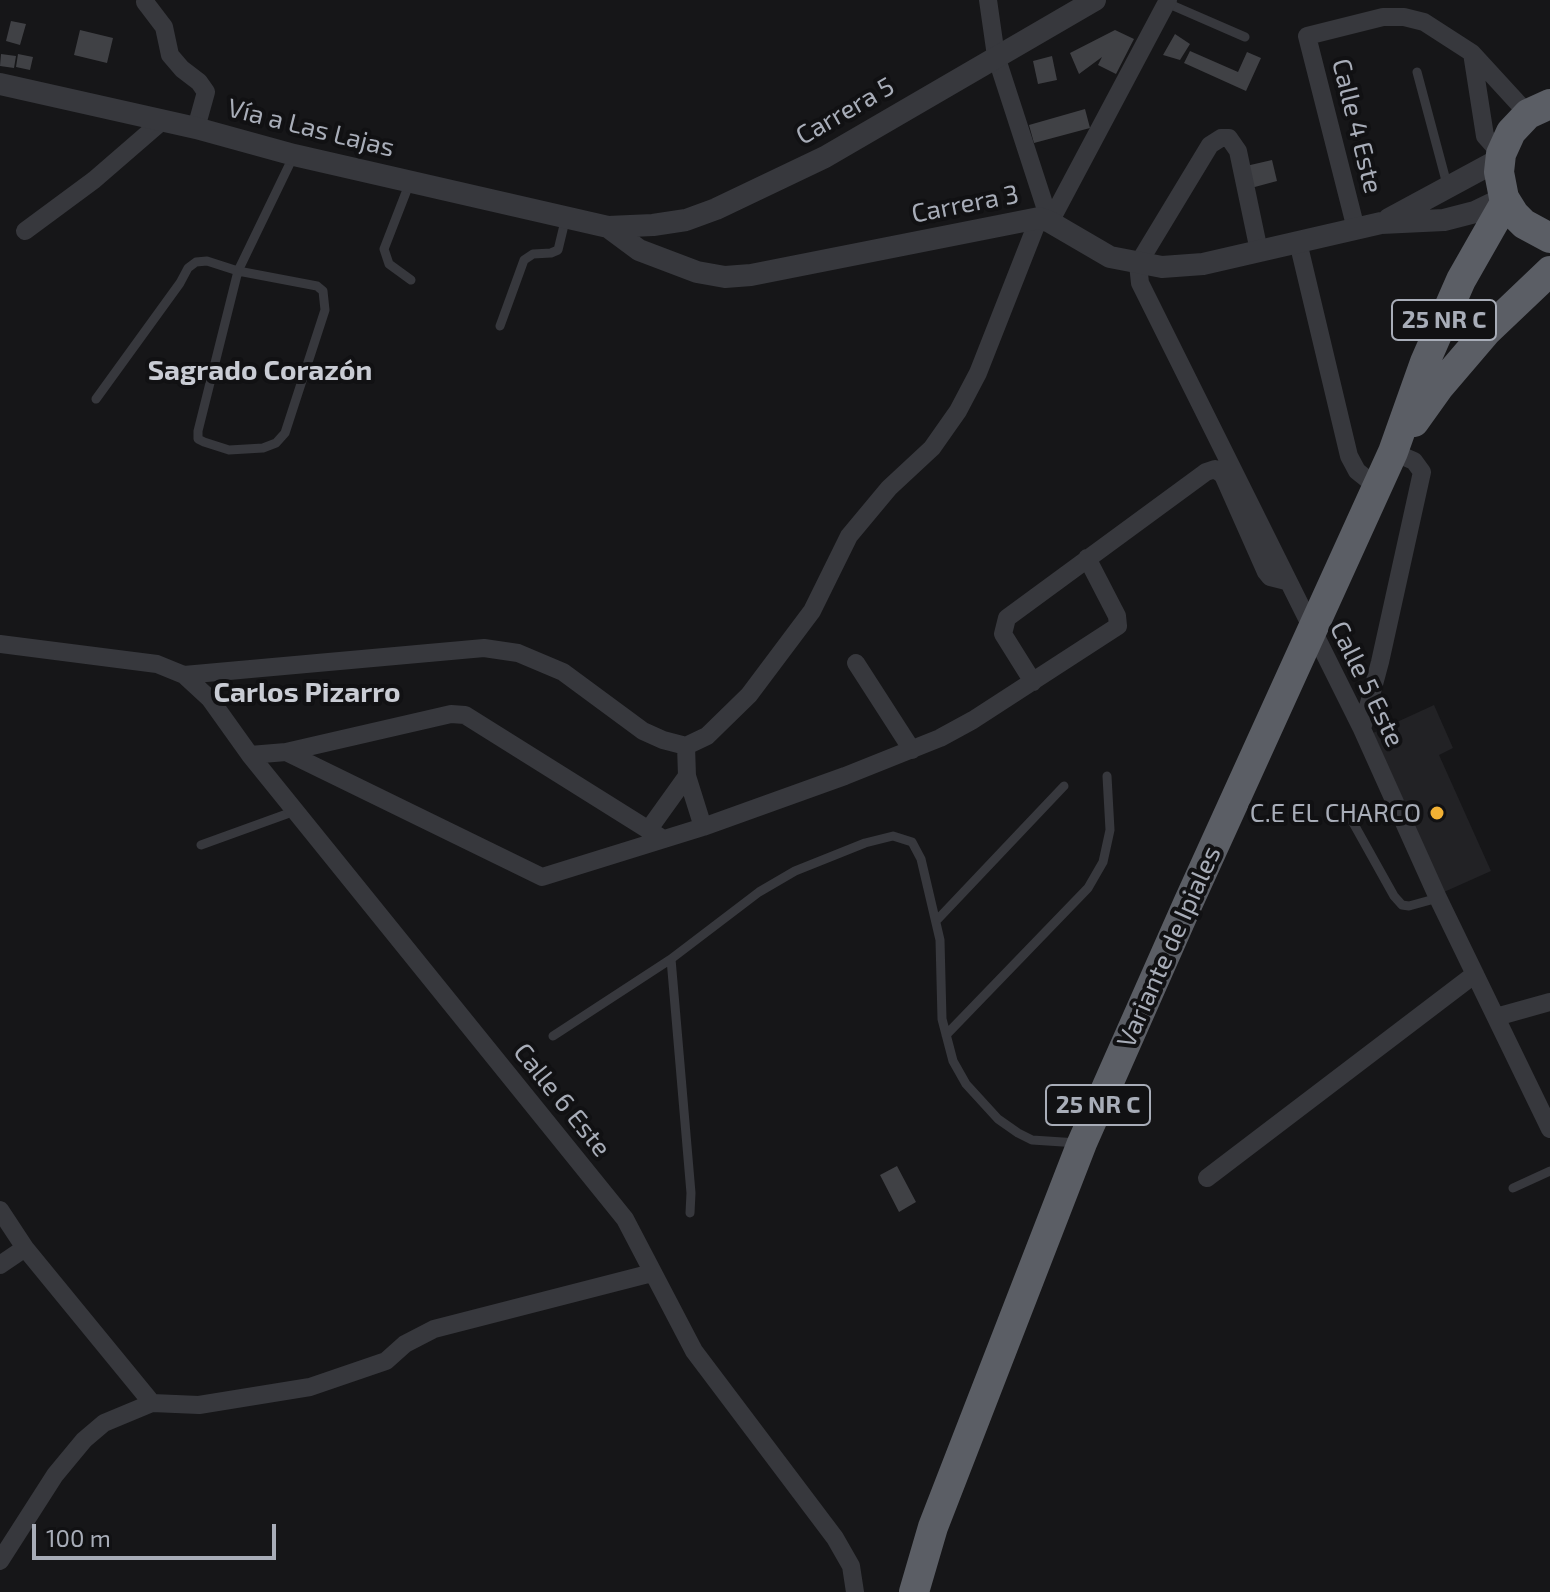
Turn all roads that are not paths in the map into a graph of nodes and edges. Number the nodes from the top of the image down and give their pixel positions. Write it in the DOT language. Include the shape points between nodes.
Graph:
graph roads {
  1 [pos="988,0"];
  2 [pos="1095,0"];
  3 [pos="1168,1"];
  4 [pos="145,2"];
  5 [pos="1245,37"];
  6 [pos="1472,53"];
  7 [pos="996,56"];
  8 [pos="1417,72"];
  9 [pos="0,84"];
  10 [pos="1542,107"];
  11 [pos="161,122"];
  12 [pos="196,128"];
  13 [pos="294,155"];
  14 [pos="1500,156"];
  15 [pos="410,182"];
  16 [pos="1448,188"];
  17 [pos="1505,200"];
  18 [pos="566,217"];
  19 [pos="1045,220"];
  20 [pos="1381,223"];
  21 [pos="608,227"];
  22 [pos="1356,229"];
  23 [pos="25,231"];
  24 [pos="1550,238"];
  25 [pos="1298,242"];
  26 [pos="1259,251"];
  27 [pos="1138,264"];
  28 [pos="238,271"];
  29 [pos="1550,271"];
  30 [pos="411,280"];
  31 [pos="500,326"];
  32 [pos="96,399"];
  33 [pos="1395,449"];
  34 [pos="1377,487"];
  35 [pos="1087,558"];
  36 [pos="1286,581"];
  37 [pos="1313,631"];
  38 [pos="0,644"];
  39 [pos="856,663"];
  40 [pos="184,675"];
  41 [pos="1033,682"];
  42 [pos="1362,729"];
  43 [pos="686,746"];
  44 [pos="912,750"];
  45 [pos="286,752"];
  46 [pos="250,755"];
  47 [pos="687,776"];
  48 [pos="1107,776"];
  49 [pos="1064,786"];
  50 [pos="1346,810"];
  51 [pos="295,811"];
  52 [pos="703,827"];
  53 [pos="656,834"];
  54 [pos="201,845"];
  55 [pos="1438,898"];
  56 [pos="937,920"];
  57 [pos="671,959"];
  58 [pos="1475,974"];
  59 [pos="1550,1002"];
  60 [pos="1496,1017"];
  61 [pos="946,1035"];
  62 [pos="553,1036"];
  63 [pos="1545,1107"];
  64 [pos="1550,1129"];
  65 [pos="1082,1143"];
  66 [pos="1550,1171"];
  67 [pos="1207,1178"];
  68 [pos="1513,1188"];
  69 [pos="0,1210"];
  70 [pos="690,1213"];
  71 [pos="25,1248"];
  72 [pos="0,1265"];
  73 [pos="652,1273"];
  74 [pos="152,1403"];
  75 [pos="0,1561"];
  76 [pos="856,1589"];
  77 [pos="914,1592"];
  1 -- 7 [label="street"];
  2 -- 7 [label="street, Carrera 5"];
  3 -- 5 [label="lane"];
  3 -- 19 [label="street"];
  4 -- 12 [label="street" via="164,27 170,55 206,92"];
  6 -- 10 [label="street"];
  6 -- 14 [label="street" via="1485,136"];
  6 -- 22 [label="street, Calle 4 Este" via="1424,22 1404,17 1383,17 1307,36"];
  7 -- 19 [label="street"];
  7 -- 21 [label="street, Carrera 5" via="825,157 716,209 686,220"];
  8 -- 16 [label="lane"];
  9 -- 11 [label="street, Vía a Las Lajas"];
  10 -- 14 [label="highway" via="1511,132"];
  11 -- 12 [label="street, Vía a Las Lajas"];
  11 -- 23 [label="street"];
  12 -- 13 [label="street, Vía a Las Lajas"];
  13 -- 15 [label="street, Vía a Las Lajas"];
  13 -- 28 [label="lane"];
  14 -- 16 [label="street, Carrera 3"];
  14 -- 17 [label="highway"];
  15 -- 18 [label="street, Vía a Las Lajas"];
  15 -- 30 [label="lane" via="384,249 389,264"];
  16 -- 20 [label="street, Carrera 3"];
  17 -- 20 [label="street, Carrera 3" via="1444,220"];
  17 -- 24 [label="highway" via="1524,224"];
  17 -- 33 [label="highway, Variante de Ipiales / 25 NR C" via="1455,294"];
  18 -- 21 [label="street, Vía a Las Lajas"];
  18 -- 31 [label="lane" via="558,250 533,254 520,267"];
  19 -- 21 [label="street, Carrera 3" via="725,277 639,250"];
  19 -- 27 [label="street, Carrera 3" via="1110,257"];
  19 -- 43 [label="street" via="958,411 932,448 849,536 812,611 749,695 707,736"];
  20 -- 22 [label="street, Carrera 3"];
  22 -- 25 [label="street, Carrera 3"];
  25 -- 26 [label="street, Carrera 3"];
  25 -- 34 [label="street" via="1349,456 1357,471"];
  26 -- 27 [label="street, Carrera 3" via="1203,264"];
  26 -- 27 [label="street" via="1238,151 1229,138 1221,138 1210,145"];
  27 -- 36 [label="street, Calle 5 Este" via="1140,283"];
  28 -- 28 [label="lane" via="317,286 323,291 325,310 285,433 263,448 229,450 198,439 198,431"];
  28 -- 32 [label="lane" via="207,261 188,268"];
  29 -- 33 [label="highway, Variante de Ipiales / 25 NR C" via="1486,332"];
  33 -- 34 [label="highway, Variante de Ipiales / 25 NR C"];
  33 -- 42 [label="street" via="1422,472"];
  34 -- 37 [label="highway, Variante de Ipiales / 25 NR C"];
  35 -- 36 [label="street" via="1215,469 1223,475 1263,567 1270,577"];
  35 -- 41 [label="street" via="1007,618 1003,634"];
  35 -- 41 [label="street" via="1118,626"];
  36 -- 37 [label="street, Calle 5 Este"];
  37 -- 42 [label="street, Calle 5 Este"];
  37 -- 65 [label="highway, Variante de Ipiales / 25 NR C"];
  38 -- 40 [label="street" via="157,664"];
  39 -- 44 [label="street"];
  40 -- 43 [label="street" via="484,648 518,653 563,672 643,731"];
  40 -- 46 [label="street, Calle 6 Este" via="210,699"];
  41 -- 44 [label="street"];
  42 -- 55 [label="street, Calle 5 Este"];
  43 -- 47 [label="street"];
  44 -- 52 [label="street"];
  45 -- 46 [label="street"];
  45 -- 53 [label="street" via="542,877"];
  45 -- 53 [label="street" via="465,715"];
  46 -- 51 [label="street, Calle 6 Este"];
  47 -- 52 [label="street"];
  47 -- 53 [label="street"];
  48 -- 61 [label="lane" via="1110,830 1103,862 1088,888"];
  49 -- 56 [label="lane"];
  50 -- 55 [label="lane" via="1402,905"];
  51 -- 54 [label="lane"];
  51 -- 73 [label="street, Calle 6 Este" via="625,1219"];
  52 -- 53 [label="street"];
  55 -- 58 [label="street, Calle 5 Este"];
  56 -- 57 [label="lane" via="917,850 912,842 893,836 795,871"];
  56 -- 61 [label="lane"];
  57 -- 62 [label="lane"];
  57 -- 70 [label="lane"];
  58 -- 60 [label="street, Calle 5 Este"];
  58 -- 67 [label="street"];
  59 -- 60 [label="street"];
  60 -- 63 [label="street, Calle 5 Este"];
  61 -- 65 [label="lane" via="966,1084 998,1119 1032,1140"];
  63 -- 64 [label="street, Calle 5 Este"];
  65 -- 77 [label="highway, Variante de Ipiales / 25 NR C" via="933,1527"];
  66 -- 68 [label="lane"];
  69 -- 71 [label="street"];
  71 -- 72 [label="street"];
  71 -- 74 [label="street"];
  73 -- 74 [label="street" via="434,1329 386,1361 310,1387 199,1405"];
  73 -- 76 [label="street, Calle 6 Este" via="694,1351 835,1538 851,1566"];
  74 -- 75 [label="street" via="104,1423 84,1440"];
}
